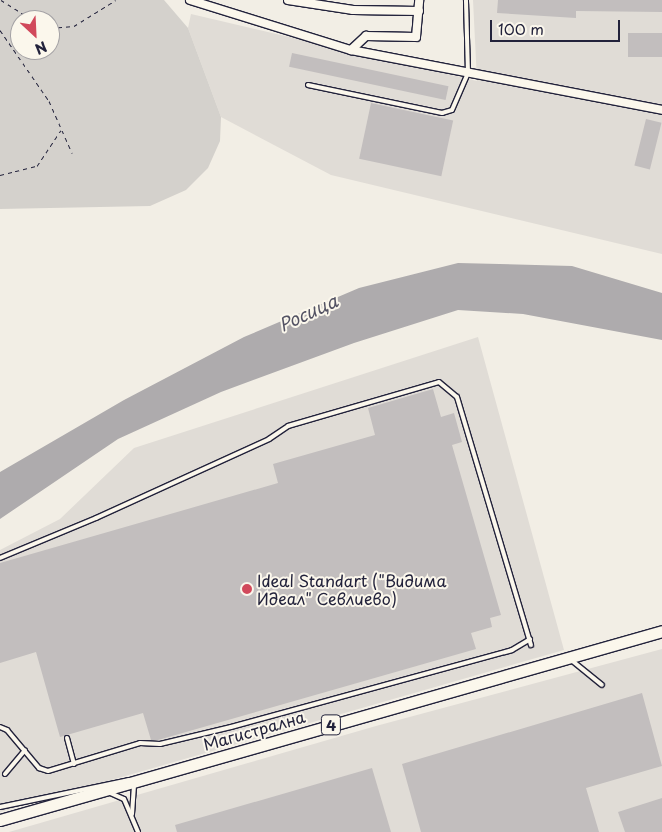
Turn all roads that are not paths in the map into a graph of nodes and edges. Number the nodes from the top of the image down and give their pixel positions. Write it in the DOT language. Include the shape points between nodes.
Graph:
graph roads {
  1 [pos="190,0"];
  2 [pos="288,0"];
  3 [pos="419,0"];
  4 [pos="466,0"];
  5 [pos="419,11"];
  6 [pos="350,50"];
  7 [pos="468,73"];
  8 [pos="308,85"];
  9 [pos="662,110"];
  10 [pos="0,558"];
  11 [pos="662,631"];
  12 [pos="530,639"];
  13 [pos="531,645"];
  14 [pos="568,658"];
  15 [pos="602,685"];
  16 [pos="0,727"];
  17 [pos="67,738"];
  18 [pos="25,750"];
  19 [pos="74,764"];
  20 [pos="5,774"];
  21 [pos="134,781"];
  22 [pos="104,790"];
  23 [pos="0,808"];
  24 [pos="132,814"];
  25 [pos="0,820"];
  26 [pos="138,832"];
  1 -- 6 [label="street"];
  2 -- 5 [label="street" via="353,10"];
  3 -- 5 [label="street"];
  4 -- 7 [label="lane"];
  5 -- 6 [label="street" via="416,37 366,36"];
  6 -- 7 [label="street"];
  7 -- 8 [label="lane" via="459,102 452,110 442,113"];
  7 -- 9 [label="street"];
  10 -- 12 [label="lane" via="269,439 288,426 419,385 439,382 457,397"];
  11 -- 14 [label="main road, Магистрална / 4"];
  12 -- 13 [label="lane"];
  12 -- 19 [label="lane" via="512,650 231,727 160,744 140,744"];
  14 -- 15 [label="lane"];
  14 -- 21 [label="main road, Магистрална / 4"];
  16 -- 18 [label="lane"];
  17 -- 19 [label="lane"];
  18 -- 19 [label="lane" via="39,768 48,772"];
  18 -- 20 [label="lane"];
  21 -- 22 [label="main road, Магистрална / 4"];
  21 -- 23 [label="lane" via="123,778"];
  21 -- 24 [label="lane"];
  22 -- 24 [label="lane" via="124,799"];
  22 -- 25 [label="main road, Магистрална / 4"];
  24 -- 26 [label="lane"];
}
